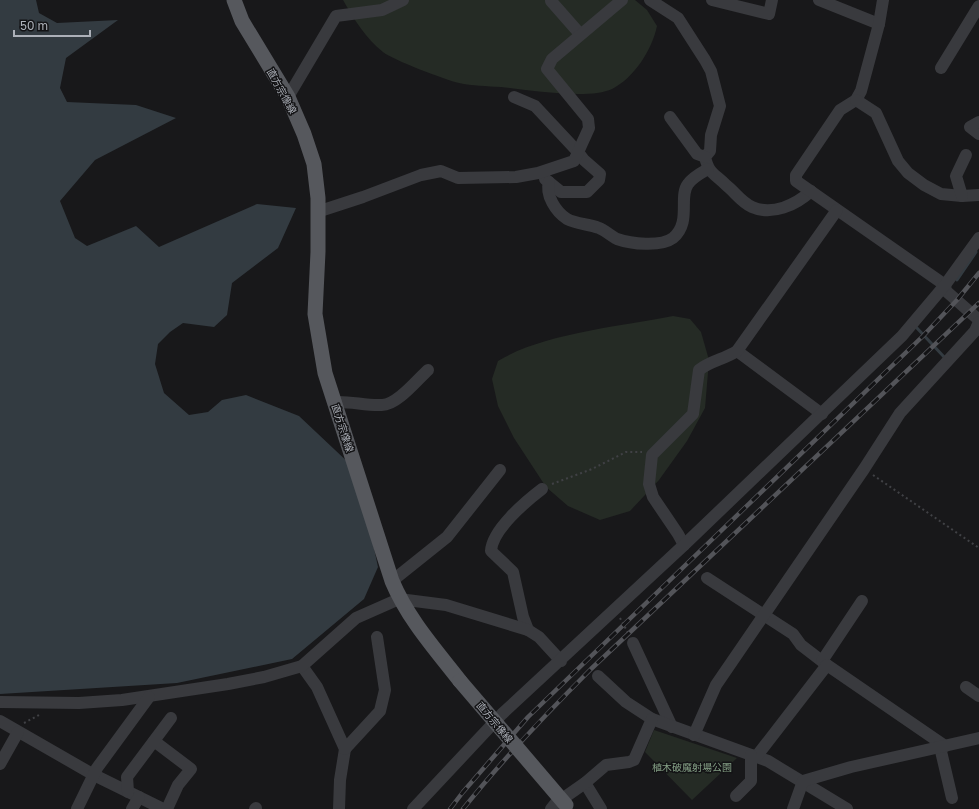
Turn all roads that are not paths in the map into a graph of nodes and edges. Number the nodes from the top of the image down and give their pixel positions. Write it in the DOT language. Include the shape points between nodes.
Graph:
graph roads {
  1 [pos="234,0"];
  2 [pos="403,0"];
  3 [pos="622,0"];
  4 [pos="650,0"];
  5 [pos="712,0"];
  6 [pos="772,0"];
  7 [pos="819,0"];
  8 [pos="883,0"];
  9 [pos="551,1"];
  10 [pos="979,6"];
  11 [pos="879,24"];
  12 [pos="580,34"];
  13 [pos="942,68"];
  14 [pos="288,97"];
  15 [pos="514,97"];
  16 [pos="856,100"];
  17 [pos="670,117"];
  18 [pos="979,122"];
  19 [pos="979,134"];
  20 [pos="578,152"];
  21 [pos="966,155"];
  22 [pos="705,157"];
  23 [pos="708,169"];
  24 [pos="538,173"];
  25 [pos="549,182"];
  26 [pos="811,191"];
  27 [pos="979,195"];
  28 [pos="962,196"];
  29 [pos="837,210"];
  30 [pos="316,212"];
  31 [pos="979,238"];
  32 [pos="945,285"];
  33 [pos="979,321"];
  34 [pos="737,351"];
  35 [pos="428,370"];
  36 [pos="335,402"];
  37 [pos="822,414"];
  38 [pos="500,470"];
  39 [pos="542,489"];
  40 [pos="684,545"];
  41 [pos="707,578"];
  42 [pos="392,581"];
  43 [pos="400,599"];
  44 [pos="862,601"];
  45 [pos="764,616"];
  46 [pos="528,630"];
  47 [pos="378,637"];
  48 [pos="634,643"];
  49 [pos="561,661"];
  50 [pos="824,663"];
  51 [pos="302,666"];
  52 [pos="598,676"];
  53 [pos="966,687"];
  54 [pos="979,696"];
  55 [pos="149,697"];
  56 [pos="0,702"];
  57 [pos="170,718"];
  58 [pos="652,719"];
  59 [pos="0,721"];
  60 [pos="672,727"];
  61 [pos="18,732"];
  62 [pos="694,735"];
  63 [pos="979,738"];
  64 [pos="154,741"];
  65 [pos="943,746"];
  66 [pos="345,749"];
  67 [pos="754,756"];
  68 [pos="0,764"];
  69 [pos="94,775"];
  70 [pos="803,781"];
  71 [pos="585,783"];
  72 [pos="133,794"];
  73 [pos="736,796"];
  74 [pos="952,798"];
  75 [pos="568,807"];
  76 [pos="77,809"];
  77 [pos="132,809"];
  78 [pos="163,809"];
  79 [pos="166,809"];
  80 [pos="339,809"];
  81 [pos="413,809"];
  82 [pos="551,809"];
  83 [pos="601,809"];
  84 [pos="793,809"];
  85 [pos="847,809"];
  1 -- 14 [label="main road, 直方宗像線" via="242,21"];
  2 -- 14 [label="street" via="382,10 336,16"];
  3 -- 12 [label="street"];
  4 -- 22 [label="street" via="678,18 711,72 720,106 711,135 710,151"];
  5 -- 6 [label="street" via="768,14"];
  7 -- 11 [label="street"];
  8 -- 11 [label="street"];
  9 -- 12 [label="street"];
  10 -- 13 [label="street"];
  11 -- 16 [label="street" via="861,91"];
  12 -- 20 [label="street" via="552,59 547,69 588,119 589,128"];
  14 -- 30 [label="main road, 直方宗像線" via="314,164 318,198"];
  15 -- 20 [label="street" via="535,106"];
  16 -- 26 [label="street" via="840,110 796,175 796,180"];
  16 -- 28 [label="street" via="876,113 898,161 908,173 941,194"];
  17 -- 22 [label="street" via="697,154"];
  18 -- 19 [label="street" via="970,127"];
  20 -- 24 [label="street" via="574,161"];
  20 -- 25 [label="street" via="600,174 599,180 587,192 561,192"];
  21 -- 28 [label="street" via="956,176"];
  22 -- 23 [label="street"];
  23 -- 25 [label="street" via="688,184 685,191 685,212 678,232 665,242 650,244 618,239 600,228 566,218 550,198"];
  23 -- 26 [label="street" via="735,195 752,207 770,210 786,207"];
  24 -- 25 [label="street"];
  24 -- 30 [label="street" via="516,177 458,178 441,171"];
  26 -- 29 [label="street"];
  27 -- 28 [label="street"];
  29 -- 32 [label="street"];
  29 -- 34 [label="street"];
  30 -- 36 [label="main road, 直方宗像線" via="318,252 315,314 325,373"];
  31 -- 32 [label="street"];
  32 -- 33 [label="street" via="946,291"];
  32 -- 37 [label="street" via="902,336"];
  33 -- 45 [label="street" via="975,331 900,413"];
  34 -- 37 [label="street"];
  34 -- 40 [label="street" via="698,370 693,414 652,455 649,484 653,497"];
  35 -- 36 [label="street" via="393,403 383,406"];
  36 -- 42 [label="main road, 直方宗像線"];
  37 -- 40 [label="street"];
  38 -- 42 [label="street" via="447,537"];
  39 -- 46 [label="street" via="519,506 491,543 491,551 513,572"];
  40 -- 49 [label="street"];
  41 -- 45 [label="street"];
  42 -- 43 [label="main road, 直方宗像線"];
  43 -- 46 [label="street" via="446,605"];
  43 -- 51 [label="street" via="356,618"];
  43 -- 75 [label="main road, 直方宗像線, bridge" via="414,622 460,681"];
  44 -- 50 [label="street"];
  45 -- 50 [label="street" via="794,634 801,645"];
  45 -- 62 [label="street" via="716,685"];
  46 -- 49 [label="street" via="539,637"];
  47 -- 66 [label="street" via="385,690 380,711"];
  48 -- 60 [label="street"];
  49 -- 81 [label="street" via="502,714"];
  50 -- 65 [label="street"];
  50 -- 67 [label="street"];
  51 -- 55 [label="street" via="228,684"];
  51 -- 66 [label="street" via="317,687"];
  52 -- 58 [label="street" via="626,702"];
  53 -- 54 [label="street"];
  55 -- 56 [label="street" via="79,703"];
  55 -- 69 [label="street"];
  57 -- 64 [label="street"];
  58 -- 60 [label="street"];
  58 -- 71 [label="street" via="634,760 606,765"];
  59 -- 61 [label="street"];
  60 -- 62 [label="street"];
  61 -- 68 [label="street"];
  61 -- 69 [label="street"];
  62 -- 67 [label="street"];
  63 -- 65 [label="street"];
  64 -- 72 [label="street" via="127,777"];
  64 -- 79 [label="street" via="191,769 178,785"];
  65 -- 70 [label="street"];
  65 -- 74 [label="street"];
  66 -- 80 [label="street"];
  67 -- 70 [label="street"];
  67 -- 73 [label="street" via="751,781"];
  69 -- 72 [label="street"];
  69 -- 76 [label="street"];
  70 -- 84 [label="street"];
  70 -- 85 [label="street"];
  71 -- 82 [label="street"];
  71 -- 83 [label="street"];
  72 -- 77 [label="street"];
  72 -- 78 [label="street"];
}
